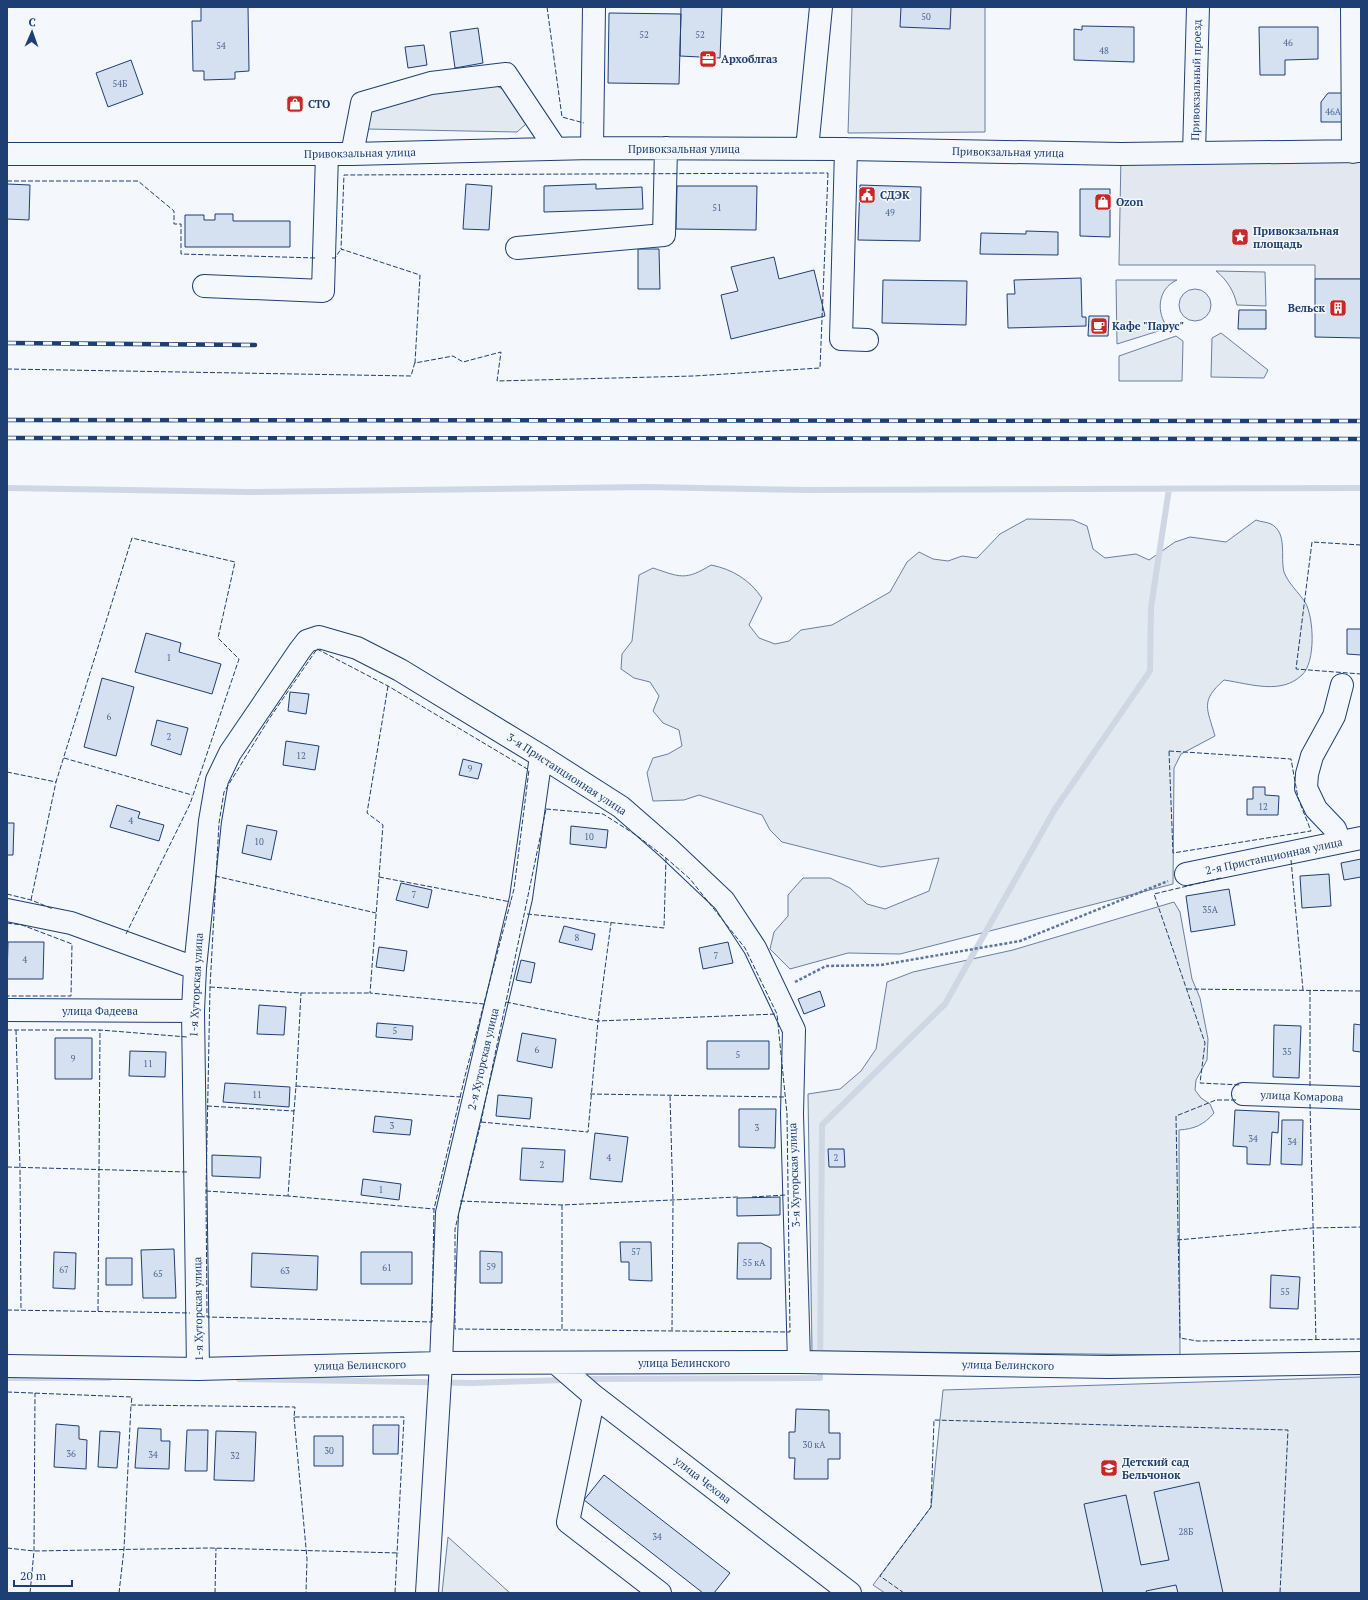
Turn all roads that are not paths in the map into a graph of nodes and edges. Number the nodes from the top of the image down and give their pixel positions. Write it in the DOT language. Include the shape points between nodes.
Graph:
graph roads {
  1 [pos="594,7"];
  2 [pos="821,7"];
  3 [pos="1198,7"];
  4 [pos="1352,7"];
  5 [pos="592,148"];
  6 [pos="666,148"];
  7 [pos="556,149"];
  8 [pos="807,149"];
  9 [pos="846,149"];
  10 [pos="1357,152"];
  11 [pos="1194,153"];
  12 [pos="7,154"];
  13 [pos="326,154"];
  14 [pos="352,154"];
  15 [pos="517,248"];
  16 [pos="204,286"];
  17 [pos="867,340"];
  18 [pos="319,637"];
  19 [pos="1342,684"];
  20 [pos="541,756"];
  21 [pos="1361,838"];
  22 [pos="1340,842"];
  23 [pos="1186,874"];
  24 [pos="7,910"];
  25 [pos="195,968"];
  26 [pos="776,992"];
  27 [pos="7,1010"];
  28 [pos="193,1011"];
  29 [pos="1243,1094"];
  30 [pos="1361,1098"];
  31 [pos="799,1362"];
  32 [pos="441,1363"];
  33 [pos="1361,1363"];
  34 [pos="557,1364"];
  35 [pos="7,1366"];
  36 [pos="198,1369"];
  37 [pos="594,1396"];
  38 [pos="427,1593"];
  39 [pos="660,1593"];
  40 [pos="850,1593"];
  1 -- 5 [label="street" via="601,121"];
  2 -- 8 [label="street"];
  3 -- 11 [label="street, Привокзальный проезд"];
  4 -- 10 [label="street"];
  5 -- 6 [label="street, Привокзальная улица"];
  5 -- 7 [label="street, Привокзальная улица"];
  6 -- 8 [label="street, Привокзальная улица"];
  6 -- 15 [label="street" via="664,235"];
  7 -- 14 [label="street, Привокзальная улица"];
  7 -- 14 [label="street" via="506,74 431,83 362,103"];
  8 -- 9 [label="street, Привокзальная улица"];
  9 -- 11 [label="street, Привокзальная улица"];
  9 -- 17 [label="street" via="841,339"];
  10 -- 11 [label="street, Привокзальная улица"];
  12 -- 13 [label="street, Привокзальная улица"];
  13 -- 14 [label="street, Привокзальная улица"];
  13 -- 16 [label="street" via="323,291"];
  18 -- 20 [label="street, 3-я Пристанционная улица" via="357,648 400,670"];
  18 -- 25 [label="street, 1-я Хуторская улица" via="308,641 300,650 230,753 217,780 210,821"];
  19 -- 22 [label="street" via="1334,716 1312,756 1306,774 1306,788 1316,809 1335,829"];
  20 -- 26 [label="street, 3-я Пристанционная улица" via="621,807 724,901 755,948"];
  20 -- 32 [label="street, 2-я Хуторская улица" via="521,898 447,1213"];
  21 -- 22 [label="street, 2-я Пристанционная улица"];
  22 -- 23 [label="street, 2-я Пристанционная улица"];
  24 -- 25 [label="street" via="72,923"];
  25 -- 28 [label="street, 1-я Хуторская улица"];
  26 -- 31 [label="street, 3-я Хуторская улица" via="794,1030 792,1114"];
  27 -- 28 [label="street, улица Фадеева"];
  28 -- 36 [label="street, 1-я Хуторская улица"];
  29 -- 30 [label="street, улица Комарова"];
  31 -- 33 [label="street, улица Белинского" via="1109,1367"];
  31 -- 34 [label="street, улица Белинского"];
  32 -- 34 [label="street, улица Белинского"];
  32 -- 36 [label="street, улица Белинского"];
  32 -- 38 [label="street, 2-я Хуторская улица"];
  34 -- 37 [label="street, улица Чехова"];
  35 -- 36 [label="street, улица Белинского"];
  37 -- 39 [label="street" via="568,1522"];
  37 -- 40 [label="street, улица Чехова"];
}
